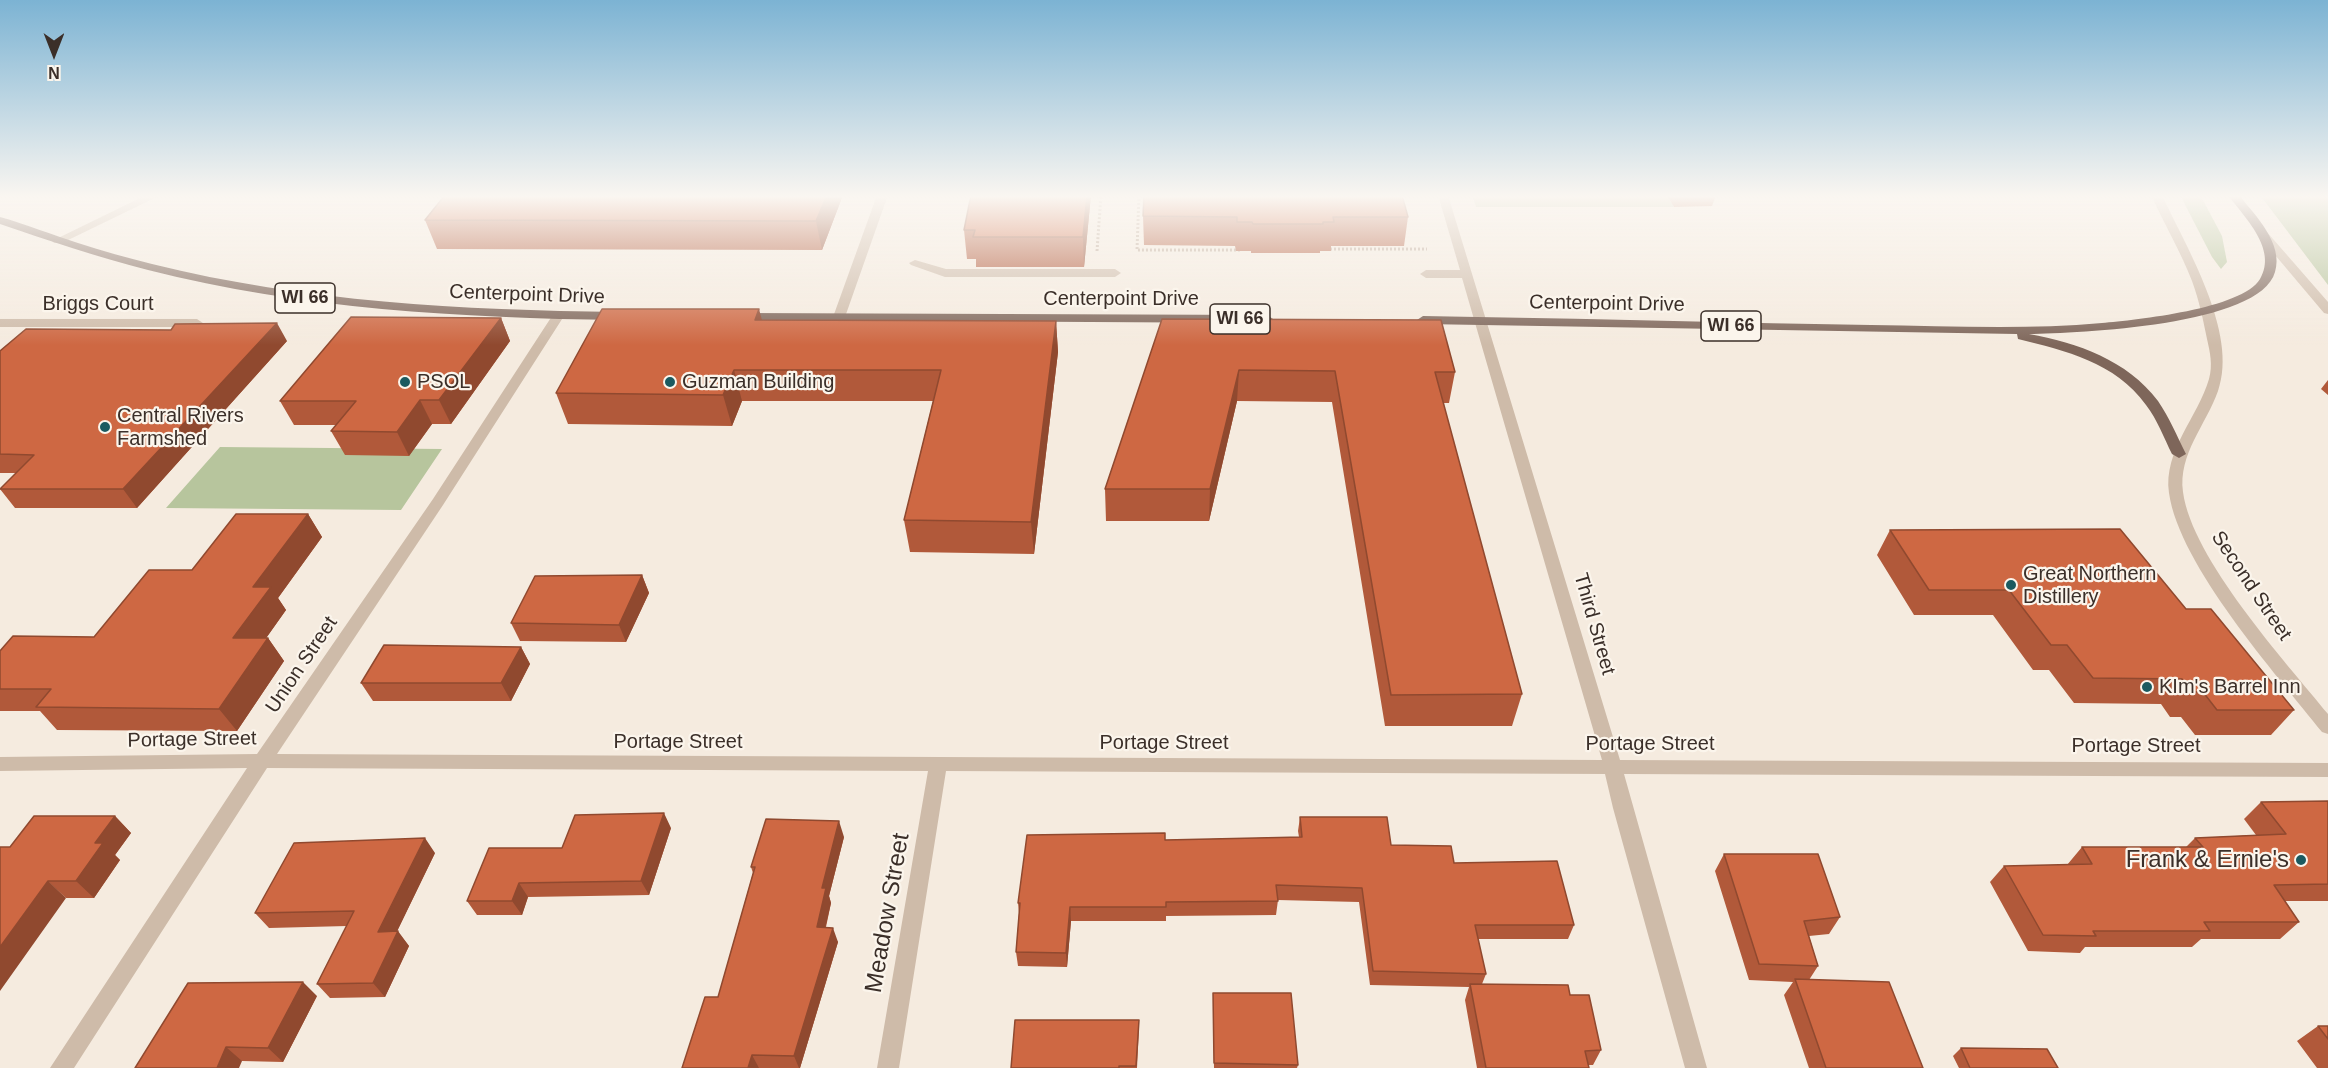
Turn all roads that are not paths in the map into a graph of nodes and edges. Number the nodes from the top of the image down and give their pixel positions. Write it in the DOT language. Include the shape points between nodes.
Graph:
graph roads {
  1 [pos="71,245"];
  2 [pos="865,245"];
  3 [pos="1458,245"];
  4 [pos="2181,245"];
  5 [pos="2267,245"];
  6 [pos="2272,245"];
  7 [pos="915,262"];
  8 [pos="1115,273"];
  9 [pos="1426,274"];
  10 [pos="1466,274"];
  11 [pos="2207,309"];
  12 [pos="2328,310"];
  13 [pos="558,316"];
  14 [pos="628,316"];
  15 [pos="734,317"];
  16 [pos="839,317"];
  17 [pos="1281,320"];
  18 [pos="1410,320"];
  19 [pos="1481,321"];
  20 [pos="0,323"];
  21 [pos="197,323"];
  22 [pos="1981,330"];
  23 [pos="2179,453"];
  24 [pos="2328,727"];
  25 [pos="262,761"];
  26 [pos="0,764"];
  27 [pos="1612,765"];
  28 [pos="938,766"];
  29 [pos="2328,770"];
  30 [pos="62,1068"];
  31 [pos="888,1068"];
  32 [pos="1696,1068"];
  1 -- 13 [label="main road, Centerpoint Drive / WI 66" via="140,265 286,295 451,313"];
  2 -- 16 [label="street"];
  3 -- 10 [label="street, Third Street"];
  4 -- 11 [label="street"];
  5 -- 11 [label="main road, Centerpoint Drive / WI 66" via="2271,258 2263,284 2241,300"];
  6 -- 12 [label="street"];
  7 -- 8 [label="street" via="945,273"];
  9 -- 10 [label="street"];
  10 -- 19 [label="street, Third Street"];
  11 -- 22 [label="main road, Centerpoint Drive / WI 66" via="2103,327"];
  11 -- 23 [label="street" via="2218,360 2216,378"];
  13 -- 14 [label="main road, Centerpoint Drive / WI 66"];
  13 -- 25 [label="street, Union Street" via="435,507"];
  15 -- 16 [label="main road, Centerpoint Drive / WI 66"];
  16 -- 17 [label="main road, Centerpoint Drive / WI 66"];
  18 -- 19 [label="main road, Centerpoint Drive / WI 66"];
  19 -- 22 [label="main road, Centerpoint Drive / WI 66"];
  19 -- 27 [label="street, Third Street"];
  20 -- 21 [label="street, Briggs Court"];
  22 -- 23 [label="main road" via="2074,348 2116,369 2154,405"];
  23 -- 24 [label="street, Second Street" via="2179,509 2202,558"];
  25 -- 26 [label="street, Portage Street"];
  25 -- 28 [label="street, Portage Street"];
  25 -- 30 [label="street, Union Street"];
  27 -- 28 [label="street, Portage Street"];
  27 -- 29 [label="street, Portage Street"];
  27 -- 32 [label="street, Third Street"];
  28 -- 31 [label="street, Meadow Street"];
}
